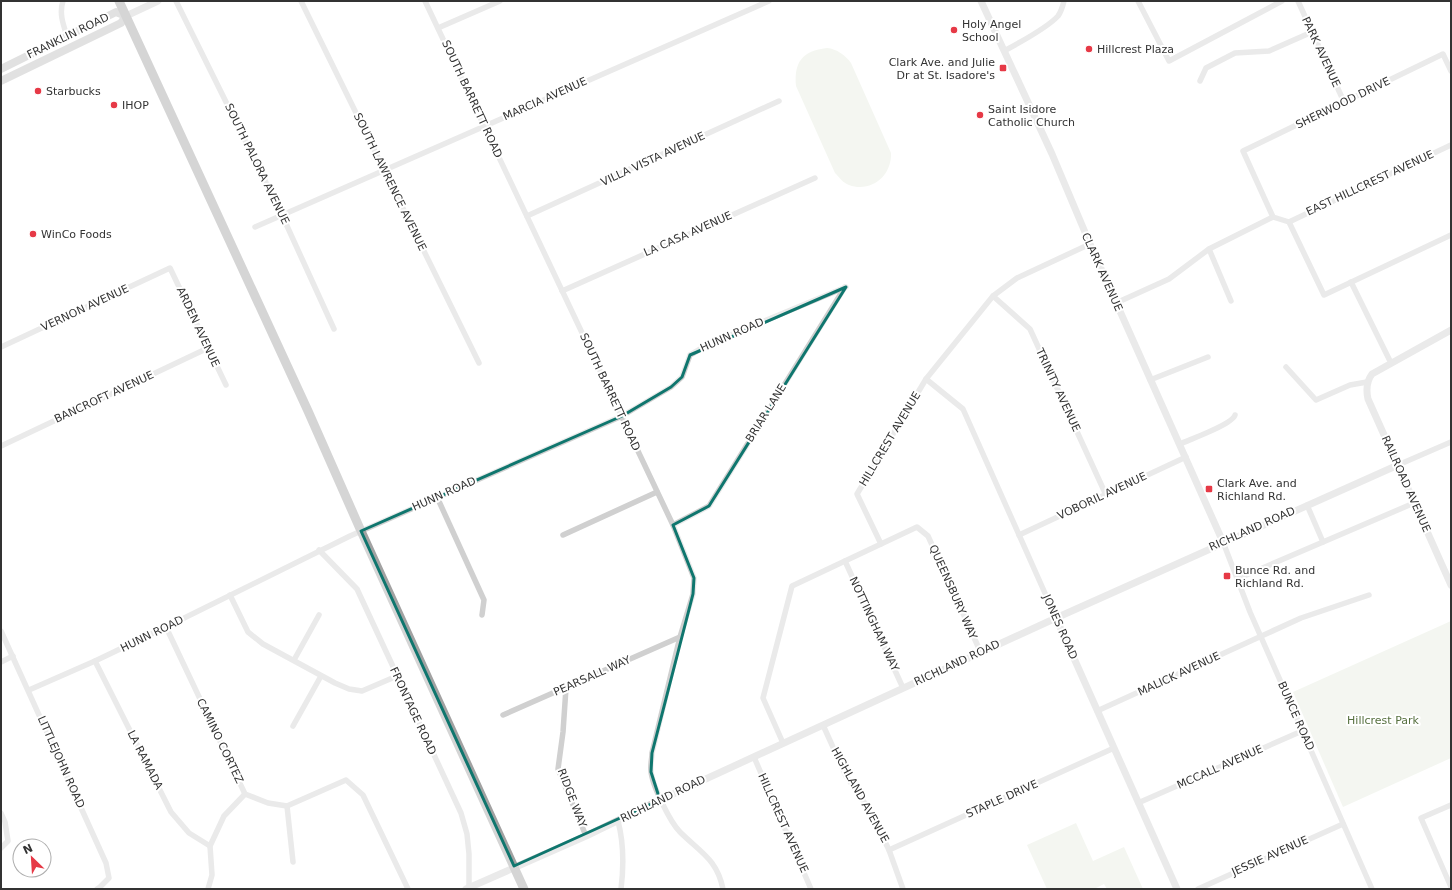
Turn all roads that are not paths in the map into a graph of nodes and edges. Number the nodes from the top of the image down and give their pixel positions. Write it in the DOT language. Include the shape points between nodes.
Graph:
graph roads {
  1 [pos="63,1"];
  2 [pos="118,1"];
  3 [pos="158,1"];
  4 [pos="176,1"];
  5 [pos="301,1"];
  6 [pos="425,1"];
  7 [pos="500,1"];
  8 [pos="769,1"];
  9 [pos="981,1"];
  10 [pos="1064,1"];
  11 [pos="1138,1"];
  12 [pos="1282,1"];
  13 [pos="1298,1"];
  14 [pos="126,16"];
  15 [pos="438,28"];
  16 [pos="1312,32"];
  17 [pos="67,36"];
  18 [pos="1004,51"];
  19 [pos="1,69"];
  20 [pos="1451,71"];
  21 [pos="1,81"];
  22 [pos="1200,81"];
  23 [pos="779,101"];
  24 [pos="1344,102"];
  25 [pos="484,126"];
  26 [pos="1451,145"];
  27 [pos="384,170"];
  28 [pos="814,178"];
  29 [pos="282,215"];
  30 [pos="527,216"];
  31 [pos="1273,217"];
  32 [pos="1289,222"];
  33 [pos="255,227"];
  34 [pos="1451,235"];
  35 [pos="1090,244"];
  36 [pos="1209,249"];
  37 [pos="170,268"];
  38 [pos="1351,282"];
  39 [pos="846,287"];
  40 [pos="562,290"];
  41 [pos="993,296"];
  42 [pos="1231,301"];
  43 [pos="1116,303"];
  44 [pos="334,329"];
  45 [pos="1451,330"];
  46 [pos="1,347"];
  47 [pos="208,348"];
  48 [pos="1208,357"];
  49 [pos="1391,363"];
  50 [pos="479,364"];
  51 [pos="1286,367"];
  52 [pos="926,379"];
  53 [pos="1150,380"];
  54 [pos="1367,382"];
  55 [pos="226,385"];
  56 [pos="1235,415"];
  57 [pos="622,416"];
  58 [pos="1451,442"];
  59 [pos="1180,444"];
  60 [pos="1,446"];
  61 [pos="1186,457"];
  62 [pos="1398,465"];
  63 [pos="657,492"];
  64 [pos="1106,495"];
  65 [pos="437,497"];
  66 [pos="1414,503"];
  67 [pos="1307,505"];
  68 [pos="673,525"];
  69 [pos="361,531"];
  70 [pos="563,535"];
  71 [pos="1019,535"];
  72 [pos="1223,542"];
  73 [pos="1323,542"];
  74 [pos="881,544"];
  75 [pos="319,550"];
  76 [pos="845,561"];
  77 [pos="1237,579"];
  78 [pos="1451,585"];
  79 [pos="230,595"];
  80 [pos="1369,595"];
  81 [pos="319,615"];
  82 [pos="482,615"];
  83 [pos="1056,618"];
  84 [pos="166,627"];
  85 [pos="1,631"];
  86 [pos="1261,636"];
  87 [pos="680,637"];
  88 [pos="981,653"];
  89 [pos="13,656"];
  90 [pos="294,660"];
  91 [pos="95,661"];
  92 [pos="1,662"];
  93 [pos="321,676"];
  94 [pos="397,676"];
  95 [pos="566,688"];
  96 [pos="903,688"];
  97 [pos="28,690"];
  98 [pos="1097,711"];
  99 [pos="504,715"];
  100 [pos="823,725"];
  101 [pos="293,726"];
  102 [pos="1302,731"];
  103 [pos="783,743"];
  104 [pos="1114,748"];
  105 [pos="754,757"];
  106 [pos="245,794"];
  107 [pos="660,800"];
  108 [pos="1138,803"];
  109 [pos="1451,805"];
  110 [pos="287,806"];
  111 [pos="1,813"];
  112 [pos="618,821"];
  113 [pos="1343,824"];
  114 [pos="586,836"];
  115 [pos="210,846"];
  116 [pos="1,848"];
  117 [pos="889,850"];
  118 [pos="293,862"];
  119 [pos="514,866"];
  120 [pos="1451,887"];
  121 [pos="468,888"];
  122 [pos="97,889"];
  123 [pos="208,889"];
  124 [pos="408,889"];
  125 [pos="524,889"];
  126 [pos="622,889"];
  127 [pos="723,889"];
  128 [pos="812,889"];
  129 [pos="903,889"];
  130 [pos="1176,889"];
  131 [pos="1198,889"];
  132 [pos="1372,889"];
  133 [pos="1446,889"];
  1 -- 17 [label="street" via="61,19"];
  2 -- 14 [label="highway"];
  3 -- 14 [label="street"];
  4 -- 29 [label="street, SOUTH PALORA AVENUE"];
  5 -- 27 [label="street, SOUTH LAWRENCE AVENUE"];
  6 -- 15 [label="street, SOUTH BARRETT ROAD"];
  7 -- 15 [label="street"];
  8 -- 25 [label="street, MARCIA AVENUE"];
  9 -- 18 [label="street, CLARK AVENUE"];
  10 -- 18 [label="street" via="1058,15"];
  11 -- 12 [label="street" via="1169,62"];
  13 -- 16 [label="street, PARK AVENUE"];
  14 -- 17 [label="main road, FRANKLIN ROAD" via="116,12"];
  14 -- 21 [label="main road, FRANKLIN ROAD" via="121,23"];
  14 -- 69 [label="highway"];
  15 -- 25 [label="street, SOUTH BARRETT ROAD"];
  16 -- 22 [label="street" via="1269,51 1235,53 1206,68"];
  16 -- 24 [label="street, PARK AVENUE"];
  17 -- 19 [label="main road, FRANKLIN ROAD"];
  18 -- 35 [label="street, CLARK AVENUE" via="1053,156"];
  20 -- 24 [label="street, SHERWOOD DRIVE" via="1443,54"];
  23 -- 30 [label="street, VILLA VISTA AVENUE"];
  24 -- 31 [label="street, SHERWOOD DRIVE" via="1242,152"];
  25 -- 27 [label="street, MARCIA AVENUE"];
  25 -- 30 [label="street, SOUTH BARRETT ROAD"];
  26 -- 32 [label="street, EAST HILLCREST AVENUE"];
  27 -- 29 [label="street, MARCIA AVENUE"];
  27 -- 50 [label="street, SOUTH LAWRENCE AVENUE"];
  28 -- 40 [label="street, LA CASA AVENUE"];
  29 -- 33 [label="street, MARCIA AVENUE"];
  29 -- 44 [label="street, SOUTH PALORA AVENUE"];
  30 -- 40 [label="street, SOUTH BARRETT ROAD"];
  31 -- 32 [label="street"];
  31 -- 36 [label="street"];
  32 -- 38 [label="street" via="1324,295"];
  34 -- 38 [label="street"];
  35 -- 41 [label="street, HILLCREST AVENUE" via="1017,278"];
  35 -- 43 [label="street, CLARK AVENUE"];
  36 -- 42 [label="street"];
  36 -- 43 [label="street" via="1169,279"];
  37 -- 46 [label="street, VERNON AVENUE"];
  37 -- 47 [label="street, ARDEN AVENUE"];
  38 -- 49 [label="street"];
  39 -- 57 [label="street, HUNN ROAD" via="709,344 690,355 682,377 671,387"];
  39 -- 68 [label="street, BRIAR LANE" via="709,506"];
  40 -- 57 [label="street, SOUTH BARRETT ROAD"];
  41 -- 52 [label="street, HILLCREST AVENUE"];
  41 -- 64 [label="street, TRINITY AVENUE" via="1030,329"];
  43 -- 53 [label="street, CLARK AVENUE"];
  45 -- 49 [label="street"];
  47 -- 55 [label="street, ARDEN AVENUE"];
  47 -- 60 [label="street, BANCROFT AVENUE"];
  48 -- 53 [label="street"];
  49 -- 54 [label="street" via="1372,374"];
  51 -- 54 [label="street" via="1316,400 1350,385"];
  52 -- 71 [label="street, JONES ROAD" via="963,409"];
  52 -- 74 [label="street, HILLCREST AVENUE" via="857,494"];
  53 -- 59 [label="street, CLARK AVENUE"];
  54 -- 62 [label="street, RAILROAD AVENUE" via="1368,399"];
  56 -- 59 [label="street" via="1227,424"];
  57 -- 63 [label="street, SOUTH BARRETT ROAD"];
  57 -- 65 [label="street, HUNN ROAD"];
  58 -- 62 [label="street, RICHLAND ROAD"];
  59 -- 61 [label="street, CLARK AVENUE"];
  61 -- 64 [label="street, VOBORIL AVENUE"];
  61 -- 72 [label="street, CLARK AVENUE"];
  62 -- 66 [label="street, RAILROAD AVENUE"];
  62 -- 67 [label="street, RICHLAND ROAD"];
  63 -- 68 [label="street, SOUTH BARRETT ROAD"];
  63 -- 70 [label="street"];
  64 -- 71 [label="street, VOBORIL AVENUE"];
  65 -- 69 [label="street, HUNN ROAD"];
  65 -- 82 [label="street" via="484,600"];
  66 -- 73 [label="street"];
  66 -- 78 [label="street, RAILROAD AVENUE"];
  67 -- 72 [label="street, RICHLAND ROAD"];
  67 -- 73 [label="street"];
  68 -- 87 [label="street, SOUTH BARRETT ROAD" via="694,578 693,594"];
  69 -- 75 [label="street, HUNN ROAD"];
  69 -- 119 [label="highway"];
  71 -- 83 [label="street, JONES ROAD"];
  72 -- 77 [label="street, BUNCE ROAD"];
  72 -- 83 [label="street, RICHLAND ROAD"];
  73 -- 77 [label="street"];
  74 -- 76 [label="street"];
  74 -- 88 [label="street, QUEENSBURY WAY" via="916,528 928,536"];
  75 -- 79 [label="street, HUNN ROAD"];
  75 -- 94 [label="street, FRONTAGE ROAD" via="357,589"];
  76 -- 96 [label="street, NOTTINGHAM WAY"];
  76 -- 103 [label="street" via="792,586 763,698"];
  77 -- 86 [label="street, BUNCE ROAD"];
  79 -- 84 [label="street, HUNN ROAD"];
  79 -- 90 [label="street" via="248,632 263,644"];
  80 -- 86 [label="street, MALICK AVENUE" via="1312,613"];
  81 -- 90 [label="street"];
  83 -- 88 [label="street, RICHLAND ROAD"];
  83 -- 98 [label="street, JONES ROAD"];
  84 -- 91 [label="street, HUNN ROAD"];
  84 -- 106 [label="street, CAMINO CORTEZ"];
  85 -- 89 [label="street, LITTLEJOHN ROAD"];
  86 -- 98 [label="street, MALICK AVENUE"];
  86 -- 102 [label="street, BUNCE ROAD"];
  87 -- 95 [label="street, PEARSALL WAY"];
  87 -- 107 [label="street, SOUTH BARRETT ROAD" via="652,753 651,772"];
  88 -- 96 [label="street, RICHLAND ROAD"];
  89 -- 92 [label="street"];
  89 -- 97 [label="street, LITTLEJOHN ROAD"];
  90 -- 93 [label="street"];
  91 -- 97 [label="street, HUNN ROAD"];
  91 -- 115 [label="street, LA RAMADA" via="171,812 190,833"];
  93 -- 94 [label="street" via="349,690 362,691"];
  93 -- 101 [label="street"];
  94 -- 121 [label="street, FRONTAGE ROAD" via="461,813 469,854"];
  95 -- 99 [label="street, PEARSALL WAY"];
  95 -- 114 [label="street, RIDGE WAY" via="558,768"];
  96 -- 100 [label="street, RICHLAND ROAD"];
  97 -- 122 [label="street, LITTLEJOHN ROAD" via="106,863 109,878"];
  98 -- 104 [label="street, JONES ROAD"];
  100 -- 103 [label="street, RICHLAND ROAD"];
  100 -- 117 [label="street, HIGHLAND AVENUE" via="846,776 869,809"];
  102 -- 108 [label="street, MCCALL AVENUE"];
  102 -- 113 [label="street, BUNCE ROAD"];
  103 -- 105 [label="street, RICHLAND ROAD"];
  104 -- 108 [label="street, JONES ROAD"];
  104 -- 117 [label="street, STAPLE DRIVE"];
  105 -- 107 [label="street, RICHLAND ROAD"];
  105 -- 128 [label="street, HILLCREST AVENUE"];
  106 -- 110 [label="street, CAMINO CORTEZ" via="268,803"];
  106 -- 115 [label="street" via="224,816"];
  107 -- 112 [label="street, RICHLAND ROAD"];
  107 -- 127 [label="street, SOUTH BARRETT ROAD" via="678,831 706,854 720,875"];
  108 -- 130 [label="street, JONES ROAD"];
  109 -- 120 [label="street" via="1420,818"];
  110 -- 118 [label="street"];
  110 -- 124 [label="street" via="346,780 363,795"];
  111 -- 116 [label="street" via="8,841"];
  112 -- 114 [label="street, RICHLAND ROAD"];
  112 -- 126 [label="street" via="623,840"];
  113 -- 131 [label="street, JESSIE AVENUE"];
  113 -- 132 [label="street, BUNCE ROAD"];
  114 -- 119 [label="street, RICHLAND ROAD"];
  115 -- 123 [label="street" via="212,875"];
  117 -- 129 [label="street, HIGHLAND AVENUE"];
  119 -- 121 [label="street, RICHLAND ROAD"];
  119 -- 125 [label="highway"];
  120 -- 133 [label="street"];
}
